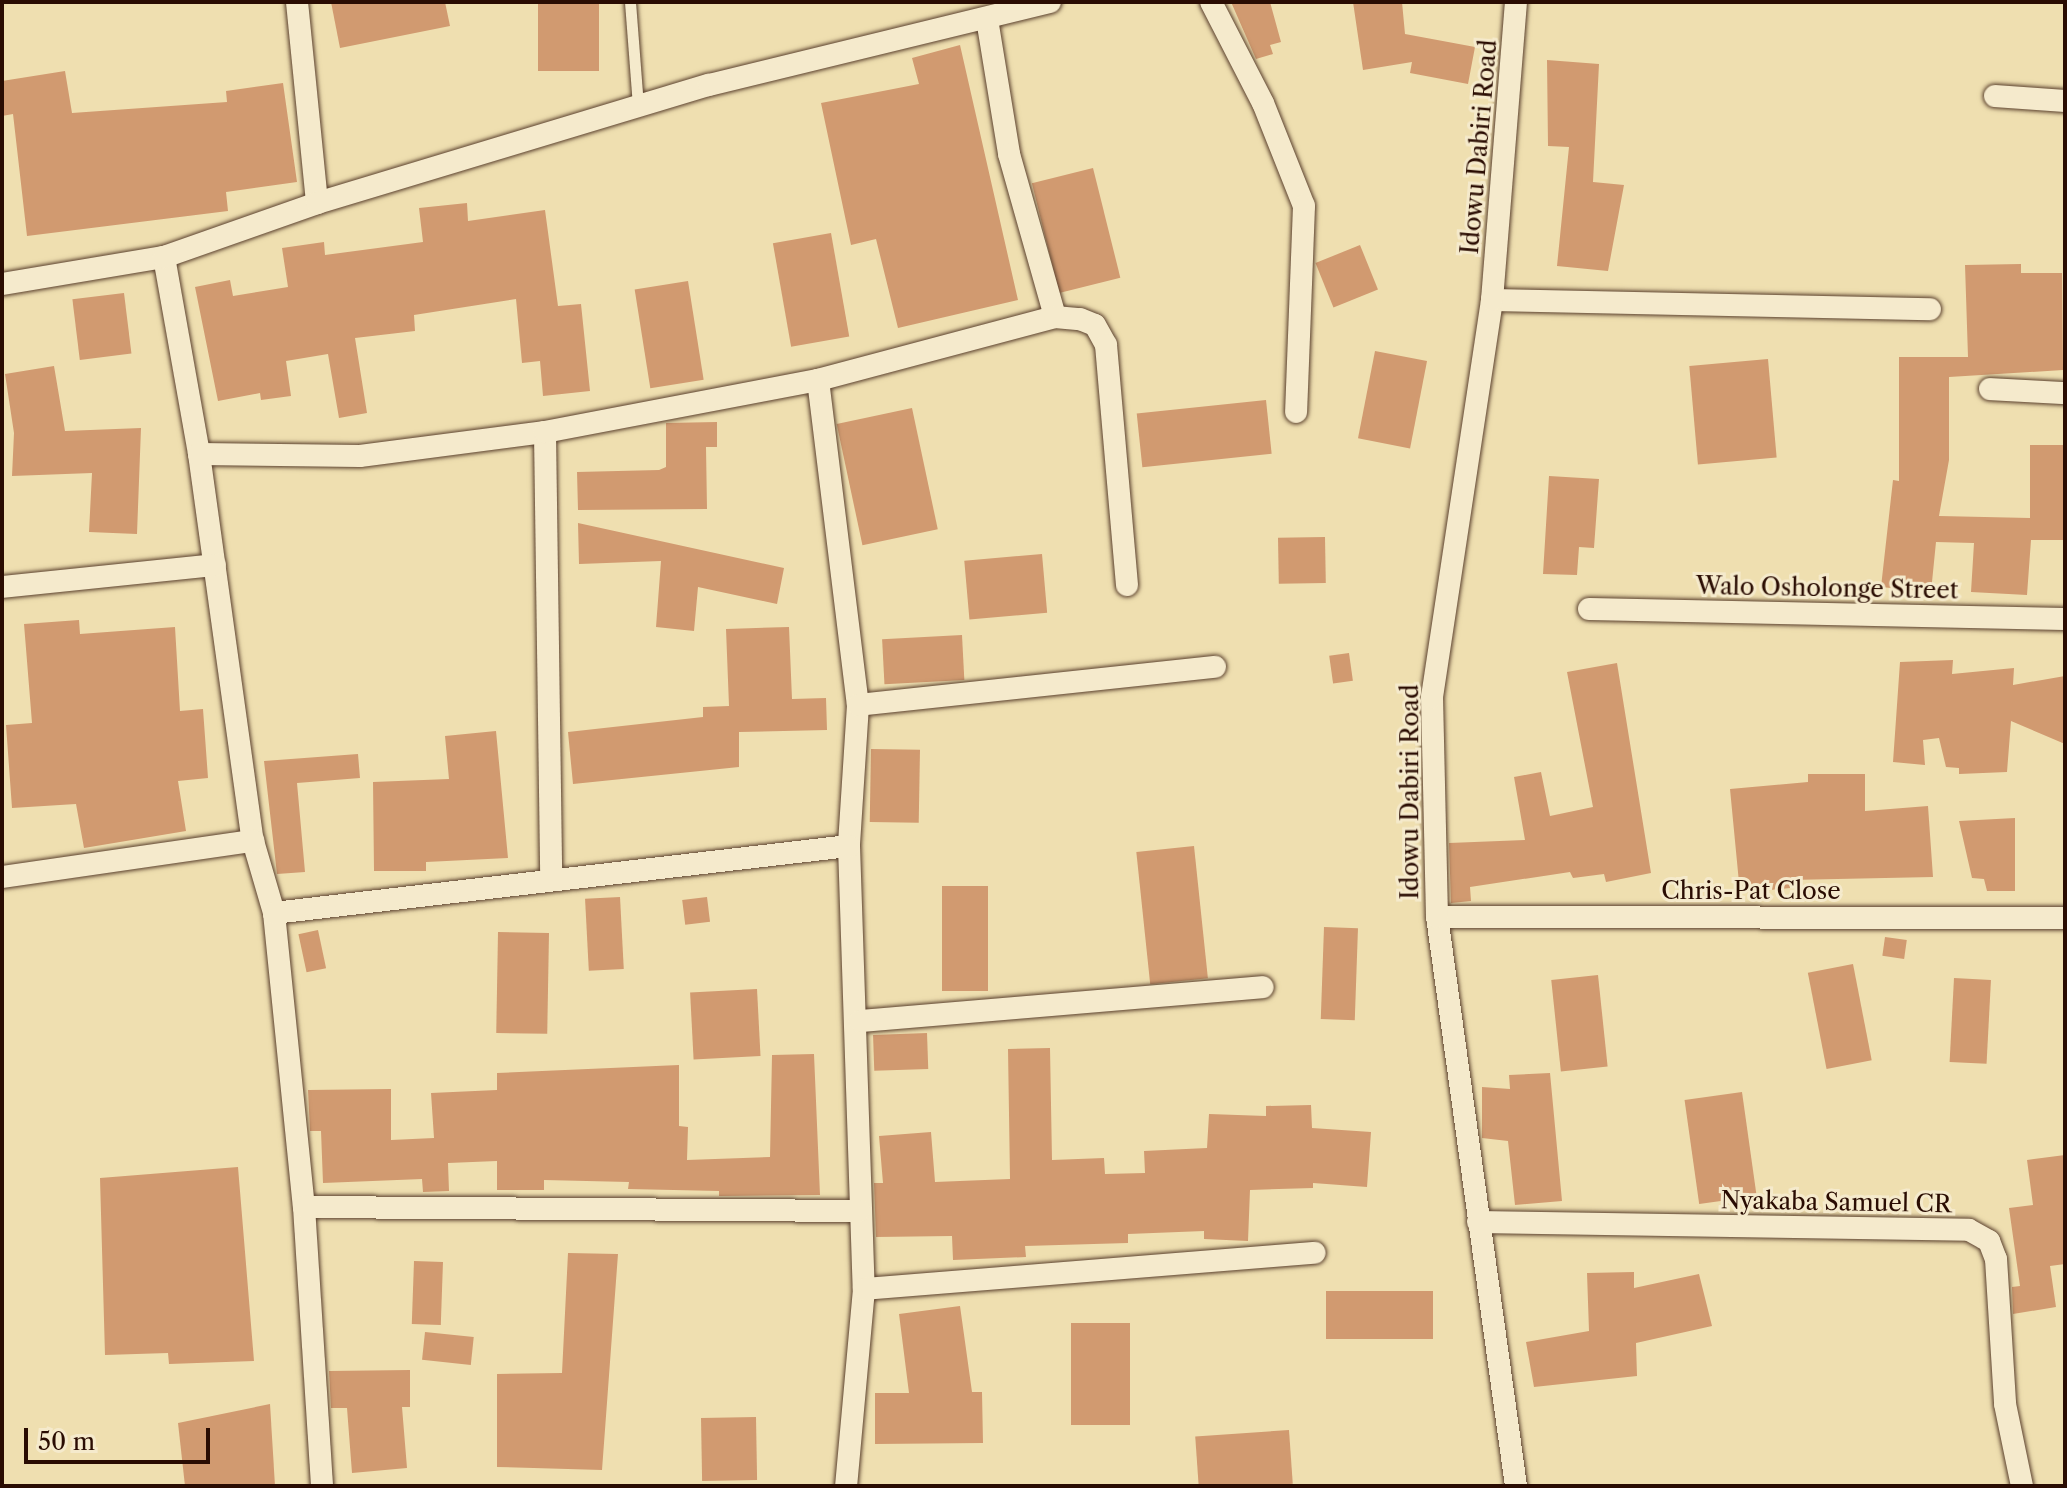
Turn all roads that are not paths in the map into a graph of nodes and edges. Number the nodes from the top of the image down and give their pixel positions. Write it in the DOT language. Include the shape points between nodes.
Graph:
graph roads {
  1 [pos="297,2"];
  2 [pos="630,2"];
  3 [pos="1050,2"];
  4 [pos="1211,2"];
  5 [pos="1516,2"];
  6 [pos="987,19"];
  7 [pos="1995,96"];
  8 [pos="2065,101"];
  9 [pos="638,107"];
  10 [pos="317,203"];
  11 [pos="164,257"];
  12 [pos="2,284"];
  13 [pos="1492,300"];
  14 [pos="1930,309"];
  15 [pos="1055,317"];
  16 [pos="818,380"];
  17 [pos="1990,389"];
  18 [pos="2065,393"];
  19 [pos="1296,412"];
  20 [pos="545,432"];
  21 [pos="199,454"];
  22 [pos="215,565"];
  23 [pos="1127,585"];
  24 [pos="2,587"];
  25 [pos="1589,609"];
  26 [pos="2065,619"];
  27 [pos="1215,667"];
  28 [pos="858,705"];
  29 [pos="253,841"];
  30 [pos="849,846"];
  31 [pos="551,876"];
  32 [pos="2,877"];
  33 [pos="274,913"];
  34 [pos="1437,917"];
  35 [pos="2065,918"];
  36 [pos="1263,987"];
  37 [pos="860,1021"];
  38 [pos="304,1207"];
  39 [pos="859,1211"];
  40 [pos="1478,1222"];
  41 [pos="1315,1253"];
  42 [pos="864,1289"];
  43 [pos="322,1486"];
  44 [pos="846,1486"];
  45 [pos="1516,1486"];
  46 [pos="2022,1486"];
  1 -- 10 [label="street"];
  2 -- 9 [label="lane"];
  3 -- 6 [label="street"];
  4 -- 19 [label="street" via="1263,103 1308,225 1301,247"];
  5 -- 13 [label="street, Idowu Dabiri Road"];
  6 -- 9 [label="street"];
  6 -- 15 [label="street" via="1009,154"];
  7 -- 8 [label="street"];
  9 -- 10 [label="street"];
  10 -- 11 [label="street"];
  11 -- 12 [label="street"];
  11 -- 21 [label="street"];
  13 -- 14 [label="street"];
  13 -- 34 [label="street, Idowu Dabiri Road" via="1432,697"];
  15 -- 16 [label="street"];
  15 -- 23 [label="street" via="1095,325 1106,345"];
  16 -- 20 [label="street"];
  16 -- 28 [label="street"];
  17 -- 18 [label="street"];
  20 -- 21 [label="street" via="360,456"];
  20 -- 31 [label="street"];
  21 -- 22 [label="street"];
  22 -- 24 [label="street"];
  22 -- 29 [label="street"];
  25 -- 26 [label="street, Walo Osholonge Street"];
  27 -- 28 [label="street"];
  28 -- 30 [label="street"];
  29 -- 32 [label="street"];
  29 -- 33 [label="street"];
  30 -- 31 [label="street"];
  30 -- 37 [label="street"];
  31 -- 33 [label="street"];
  33 -- 38 [label="street"];
  34 -- 35 [label="street, Chris-Pat Close"];
  34 -- 40 [label="street, Idowu Dabiri Road"];
  36 -- 37 [label="street"];
  37 -- 39 [label="street"];
  38 -- 39 [label="street"];
  38 -- 43 [label="street"];
  39 -- 42 [label="street"];
  40 -- 45 [label="street, Idowu Dabiri Road"];
  40 -- 46 [label="street, Nyakaba Samuel CR" via="1969,1230 1989,1241 1996,1259 2005,1404"];
  41 -- 42 [label="street"];
  42 -- 44 [label="street"];
}
